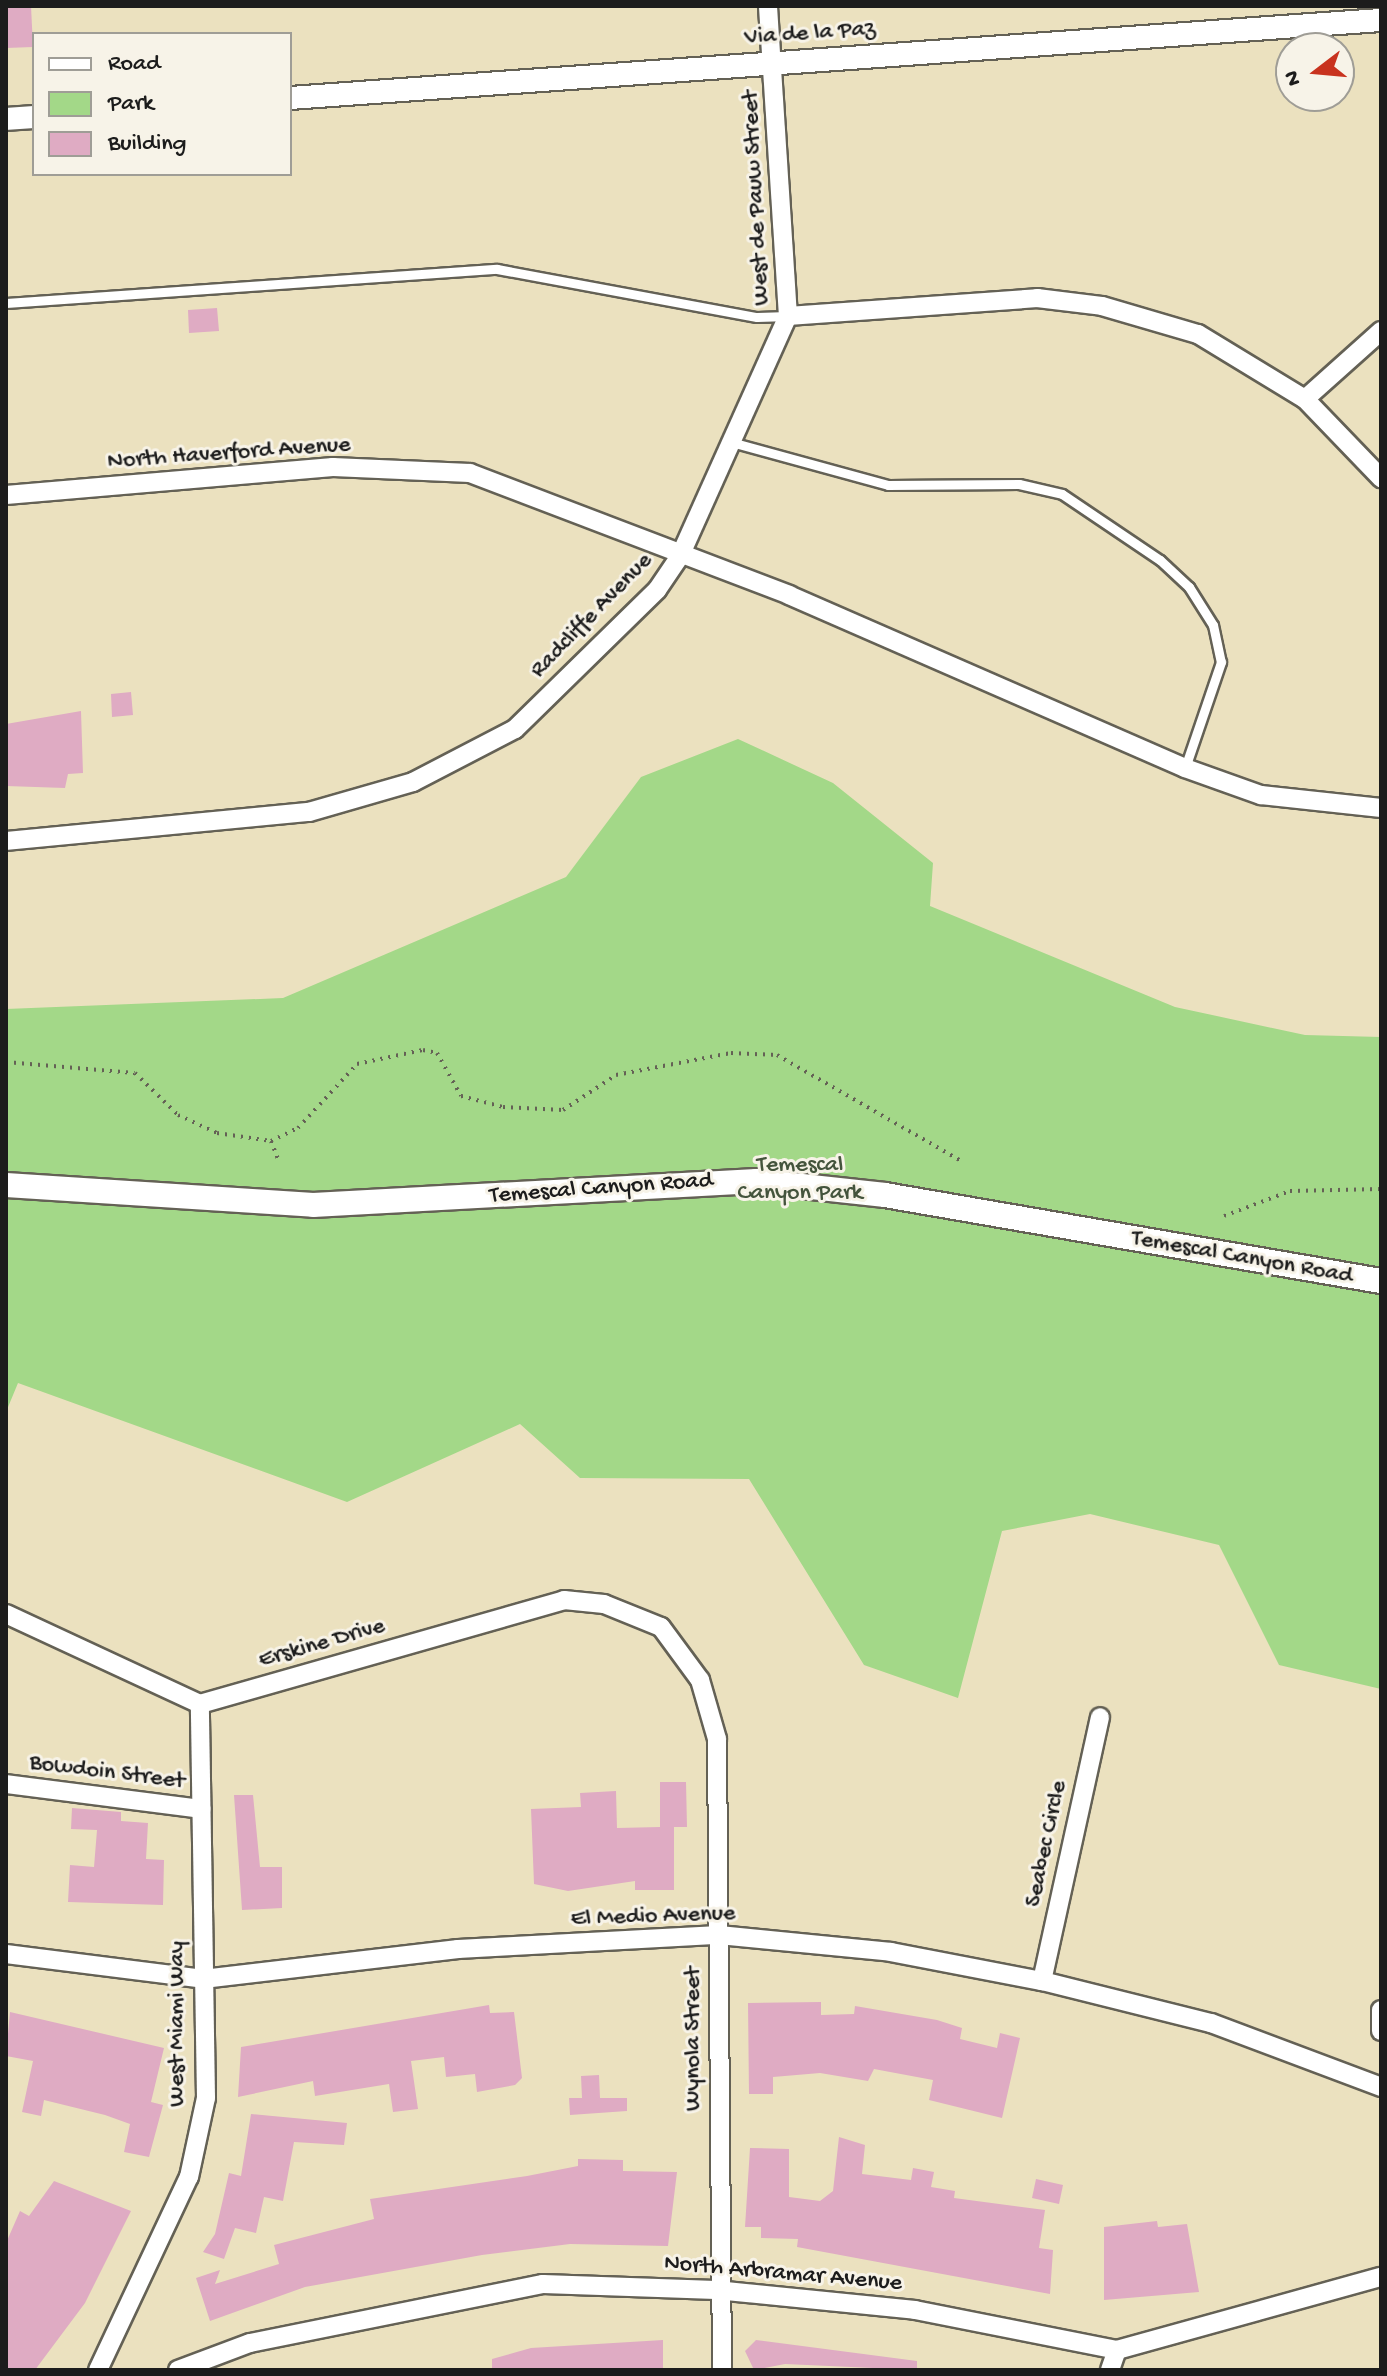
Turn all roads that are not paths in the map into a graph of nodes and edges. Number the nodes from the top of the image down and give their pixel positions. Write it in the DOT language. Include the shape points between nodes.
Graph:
graph roads {
  1 [pos="768,6"];
  2 [pos="1381,20"];
  3 [pos="774,62"];
  4 [pos="292,98"];
  5 [pos="32,117"];
  6 [pos="6,119"];
  7 [pos="6,303"];
  8 [pos="788,316"];
  9 [pos="1381,331"];
  10 [pos="1305,399"];
  11 [pos="731,442"];
  12 [pos="1381,478"];
  13 [pos="6,495"];
  14 [pos="680,556"];
  15 [pos="1185,768"];
  16 [pos="1381,808"];
  17 [pos="6,841"];
  18 [pos="6,1185"];
  19 [pos="1381,1281"];
  20 [pos="6,1614"];
  21 [pos="661,1627"];
  22 [pos="200,1704"];
  23 [pos="1100,1717"];
  24 [pos="6,1784"];
  25 [pos="201,1809"];
  26 [pos="719,1935"];
  27 [pos="6,1954"];
  28 [pos="203,1979"];
  29 [pos="1042,1981"];
  30 [pos="1381,2010"];
  31 [pos="1381,2031"];
  32 [pos="1381,2087"];
  33 [pos="1381,2277"];
  34 [pos="716,2290"];
  35 [pos="1117,2350"];
  36 [pos="98,2370"];
  37 [pos="178,2370"];
  38 [pos="722,2370"];
  39 [pos="1110,2370"];
  1 -- 3 [label="street, West de Pauw Street"];
  2 -- 3 [label="street, Via de la Paz"];
  3 -- 4 [label="street, Via de la Paz"];
  3 -- 8 [label="street, West de Pauw Street"];
  5 -- 6 [label="street"];
  7 -- 8 [label="lane" via="497,269 757,317"];
  8 -- 10 [label="street" via="1037,298 1102,306 1198,334"];
  8 -- 11 [label="street, West de Pauw Street"];
  9 -- 10 [label="street"];
  10 -- 12 [label="street"];
  11 -- 14 [label="street, West de Pauw Street"];
  11 -- 15 [label="lane" via="888,485 1019,484 1062,494 1160,560 1213,625 1221,662"];
  13 -- 14 [label="street, North Haverford Avenue" via="333,467 470,473"];
  14 -- 15 [label="street, Radcliffe Avenue" via="789,595"];
  14 -- 17 [label="street, Radcliffe Avenue" via="657,590 515,729 413,782 309,812"];
  15 -- 16 [label="street, Radcliffe Avenue" via="1261,795"];
  18 -- 19 [label="main road, Temescal Canyon Road" via="313,1205 756,1181 885,1195"];
  20 -- 22 [label="street"];
  21 -- 22 [label="street, Erskine Drive" via="604,1604 564,1600"];
  21 -- 26 [label="street, Wynola Street" via="700,1680 717,1739"];
  22 -- 25 [label="street, West Miami Way"];
  23 -- 29 [label="street, Seabec Circle"];
  24 -- 25 [label="street, Bowdoin Street"];
  25 -- 28 [label="street, West Miami Way"];
  26 -- 28 [label="street, El Medio Avenue" via="458,1949"];
  26 -- 29 [label="street, El Medio Avenue" via="891,1952"];
  26 -- 34 [label="street, Wynola Street"];
  27 -- 28 [label="street, El Medio Avenue"];
  28 -- 36 [label="street, West Miami Way" via="206,2098 189,2177"];
  29 -- 32 [label="street, El Medio Avenue" via="1211,2023"];
  30 -- 31 [label="street"];
  33 -- 35 [label="street, North Arbramar Avenue"];
  34 -- 35 [label="street, North Arbramar Avenue" via="915,2310"];
  34 -- 37 [label="street, North Arbramar Avenue" via="543,2284 264,2340"];
  34 -- 38 [label="street, Wynola Street"];
  35 -- 39 [label="street"];
}
